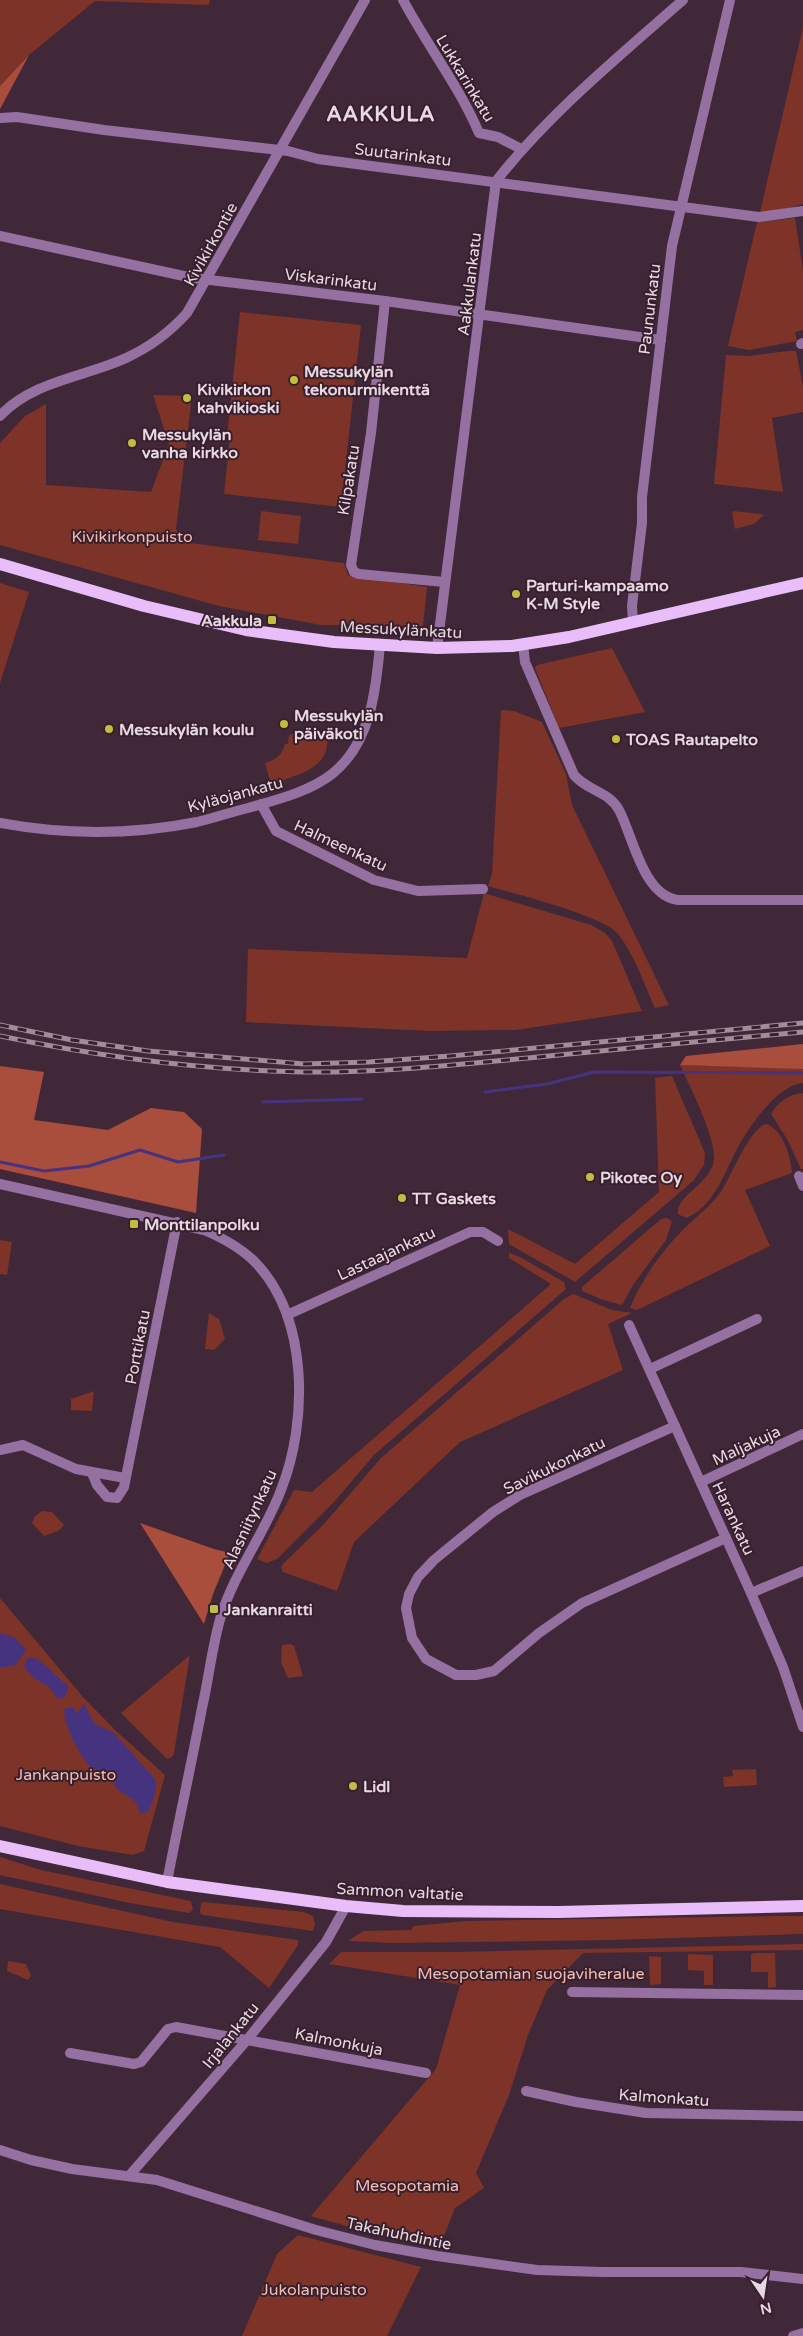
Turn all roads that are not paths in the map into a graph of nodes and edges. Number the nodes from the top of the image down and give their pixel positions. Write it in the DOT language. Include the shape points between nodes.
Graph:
graph roads {
  1 [pos="364,0"];
  2 [pos="403,0"];
  3 [pos="683,0"];
  4 [pos="730,2"];
  5 [pos="0,118"];
  6 [pos="280,150"];
  7 [pos="521,150"];
  8 [pos="496,181"];
  9 [pos="679,208"];
  10 [pos="803,211"];
  11 [pos="0,236"];
  12 [pos="207,279"];
  13 [pos="385,301"];
  14 [pos="480,316"];
  15 [pos="661,340"];
  16 [pos="0,416"];
  17 [pos="0,564"];
  18 [pos="444,582"];
  19 [pos="803,583"];
  20 [pos="634,623"];
  21 [pos="523,644"];
  22 [pos="380,645"];
  23 [pos="438,648"];
  24 [pos="261,804"];
  25 [pos="0,823"];
  26 [pos="483,889"];
  27 [pos="803,900"];
  28 [pos="0,1184"];
  29 [pos="178,1222"];
  30 [pos="498,1241"];
  31 [pos="287,1315"];
  32 [pos="757,1318"];
  33 [pos="629,1325"];
  34 [pos="650,1368"];
  35 [pos="675,1426"];
  36 [pos="803,1434"];
  37 [pos="0,1450"];
  38 [pos="92,1472"];
  39 [pos="125,1478"];
  40 [pos="700,1482"];
  41 [pos="726,1538"];
  42 [pos="803,1571"];
  43 [pos="751,1593"];
  44 [pos="803,1727"];
  45 [pos="0,1846"];
  46 [pos="167,1882"];
  47 [pos="346,1906"];
  48 [pos="803,1906"];
  49 [pos="572,1992"];
  50 [pos="803,1995"];
  51 [pos="247,2040"];
  52 [pos="70,2052"];
  53 [pos="426,2073"];
  54 [pos="526,2091"];
  55 [pos="803,2116"];
  56 [pos="0,2150"];
  57 [pos="129,2176"];
  58 [pos="803,2279"];
  59 [pos="803,2333"];
  60 [pos="793,2336"];
  1 -- 6 [label="street, Kivikirkontie"];
  2 -- 7 [label="street, Lukkarinkatu" via="471,113 479,133 498,137"];
  3 -- 7 [label="street" via="595,78"];
  4 -- 9 [label="street, Paununkatu"];
  5 -- 6 [label="street, Suutarinkatu" via="17,117"];
  6 -- 8 [label="street, Suutarinkatu" via="318,159"];
  6 -- 12 [label="street, Kivikirkontie"];
  7 -- 8 [label="street"];
  8 -- 9 [label="street, Suutarinkatu"];
  8 -- 14 [label="street, Aakkulankatu"];
  9 -- 10 [label="street, Suutarinkatu" via="759,217"];
  9 -- 15 [label="street, Paununkatu"];
  11 -- 12 [label="street, Viskarinkatu"];
  12 -- 13 [label="street, Viskarinkatu"];
  12 -- 16 [label="street, Kivikirkontie" via="187,313 156,342 124,359 36,391 14,403"];
  13 -- 14 [label="street, Viskarinkatu"];
  13 -- 18 [label="street, Kilpakatu" via="371,433 351,565 359,574"];
  14 -- 15 [label="street, Viskarinkatu"];
  14 -- 18 [label="street, Aakkulankatu"];
  15 -- 20 [label="street, Paununkatu" via="642,497 632,606"];
  17 -- 22 [label="main road, Messukylänkatu" via="204,621 288,636"];
  18 -- 23 [label="street, Aakkulankatu"];
  19 -- 20 [label="main road, Messukylänkatu"];
  20 -- 21 [label="main road, Messukylänkatu"];
  21 -- 23 [label="main road, Messukylänkatu" via="492,648"];
  21 -- 27 [label="street" via="528,670 574,776 582,785 604,794 615,803 647,875 660,893 678,900"];
  22 -- 23 [label="main road, Messukylänkatu"];
  22 -- 24 [label="street, Kyläojankatu" via="376,697 352,751 333,773 302,791"];
  24 -- 25 [label="street, Kyläojankatu" via="196,822 133,831 72,832"];
  24 -- 26 [label="street, Halmeenkatu" via="276,831 374,880 418,891"];
  28 -- 29 [label="street, Alasniitynkatu"];
  29 -- 31 [label="street, Alasniitynkatu" via="222,1238 246,1254 267,1277"];
  29 -- 39 [label="street, Porttikatu"];
  30 -- 31 [label="street, Lastaajankatu" via="482,1232 470,1232"];
  31 -- 46 [label="street, Alasniitynkatu" via="299,1377 296,1442 280,1493 245,1559 221,1616"];
  32 -- 34 [label="street"];
  33 -- 34 [label="street, Harankatu"];
  34 -- 35 [label="street, Harankatu"];
  35 -- 40 [label="street, Harankatu"];
  35 -- 41 [label="street, Savikukonkatu" via="520,1495 493,1512 418,1577 406,1608 412,1638 426,1658 450,1673 472,1675 494,1670 582,1603"];
  36 -- 40 [label="street, Maljakuja"];
  37 -- 38 [label="street" via="23,1445 76,1469"];
  38 -- 39 [label="street"];
  38 -- 39 [label="street" via="97,1485 112,1499 121,1494"];
  40 -- 41 [label="street, Harankatu"];
  41 -- 43 [label="street, Harankatu"];
  42 -- 43 [label="street"];
  43 -- 44 [label="street, Harankatu" via="783,1667"];
  45 -- 46 [label="main road, Sammon valtatie"];
  46 -- 47 [label="main road, Sammon valtatie"];
  47 -- 48 [label="main road, Sammon valtatie" via="403,1911 559,1912"];
  47 -- 51 [label="street, Irjalankatu" via="326,1942"];
  49 -- 50 [label="street"];
  51 -- 52 [label="street, Kalmonkuja" via="176,2027 168,2029 141,2062 134,2064"];
  51 -- 53 [label="street, Kalmonkuja"];
  51 -- 57 [label="street, Irjalankatu"];
  54 -- 55 [label="street, Kalmonkatu" via="646,2113"];
  56 -- 57 [label="street, Takahuhdintie" via="50,2165"];
  57 -- 58 [label="street, Takahuhdintie" via="157,2180 375,2245 474,2262 571,2271 741,2272"];
  59 -- 60 [label="street"];
}
